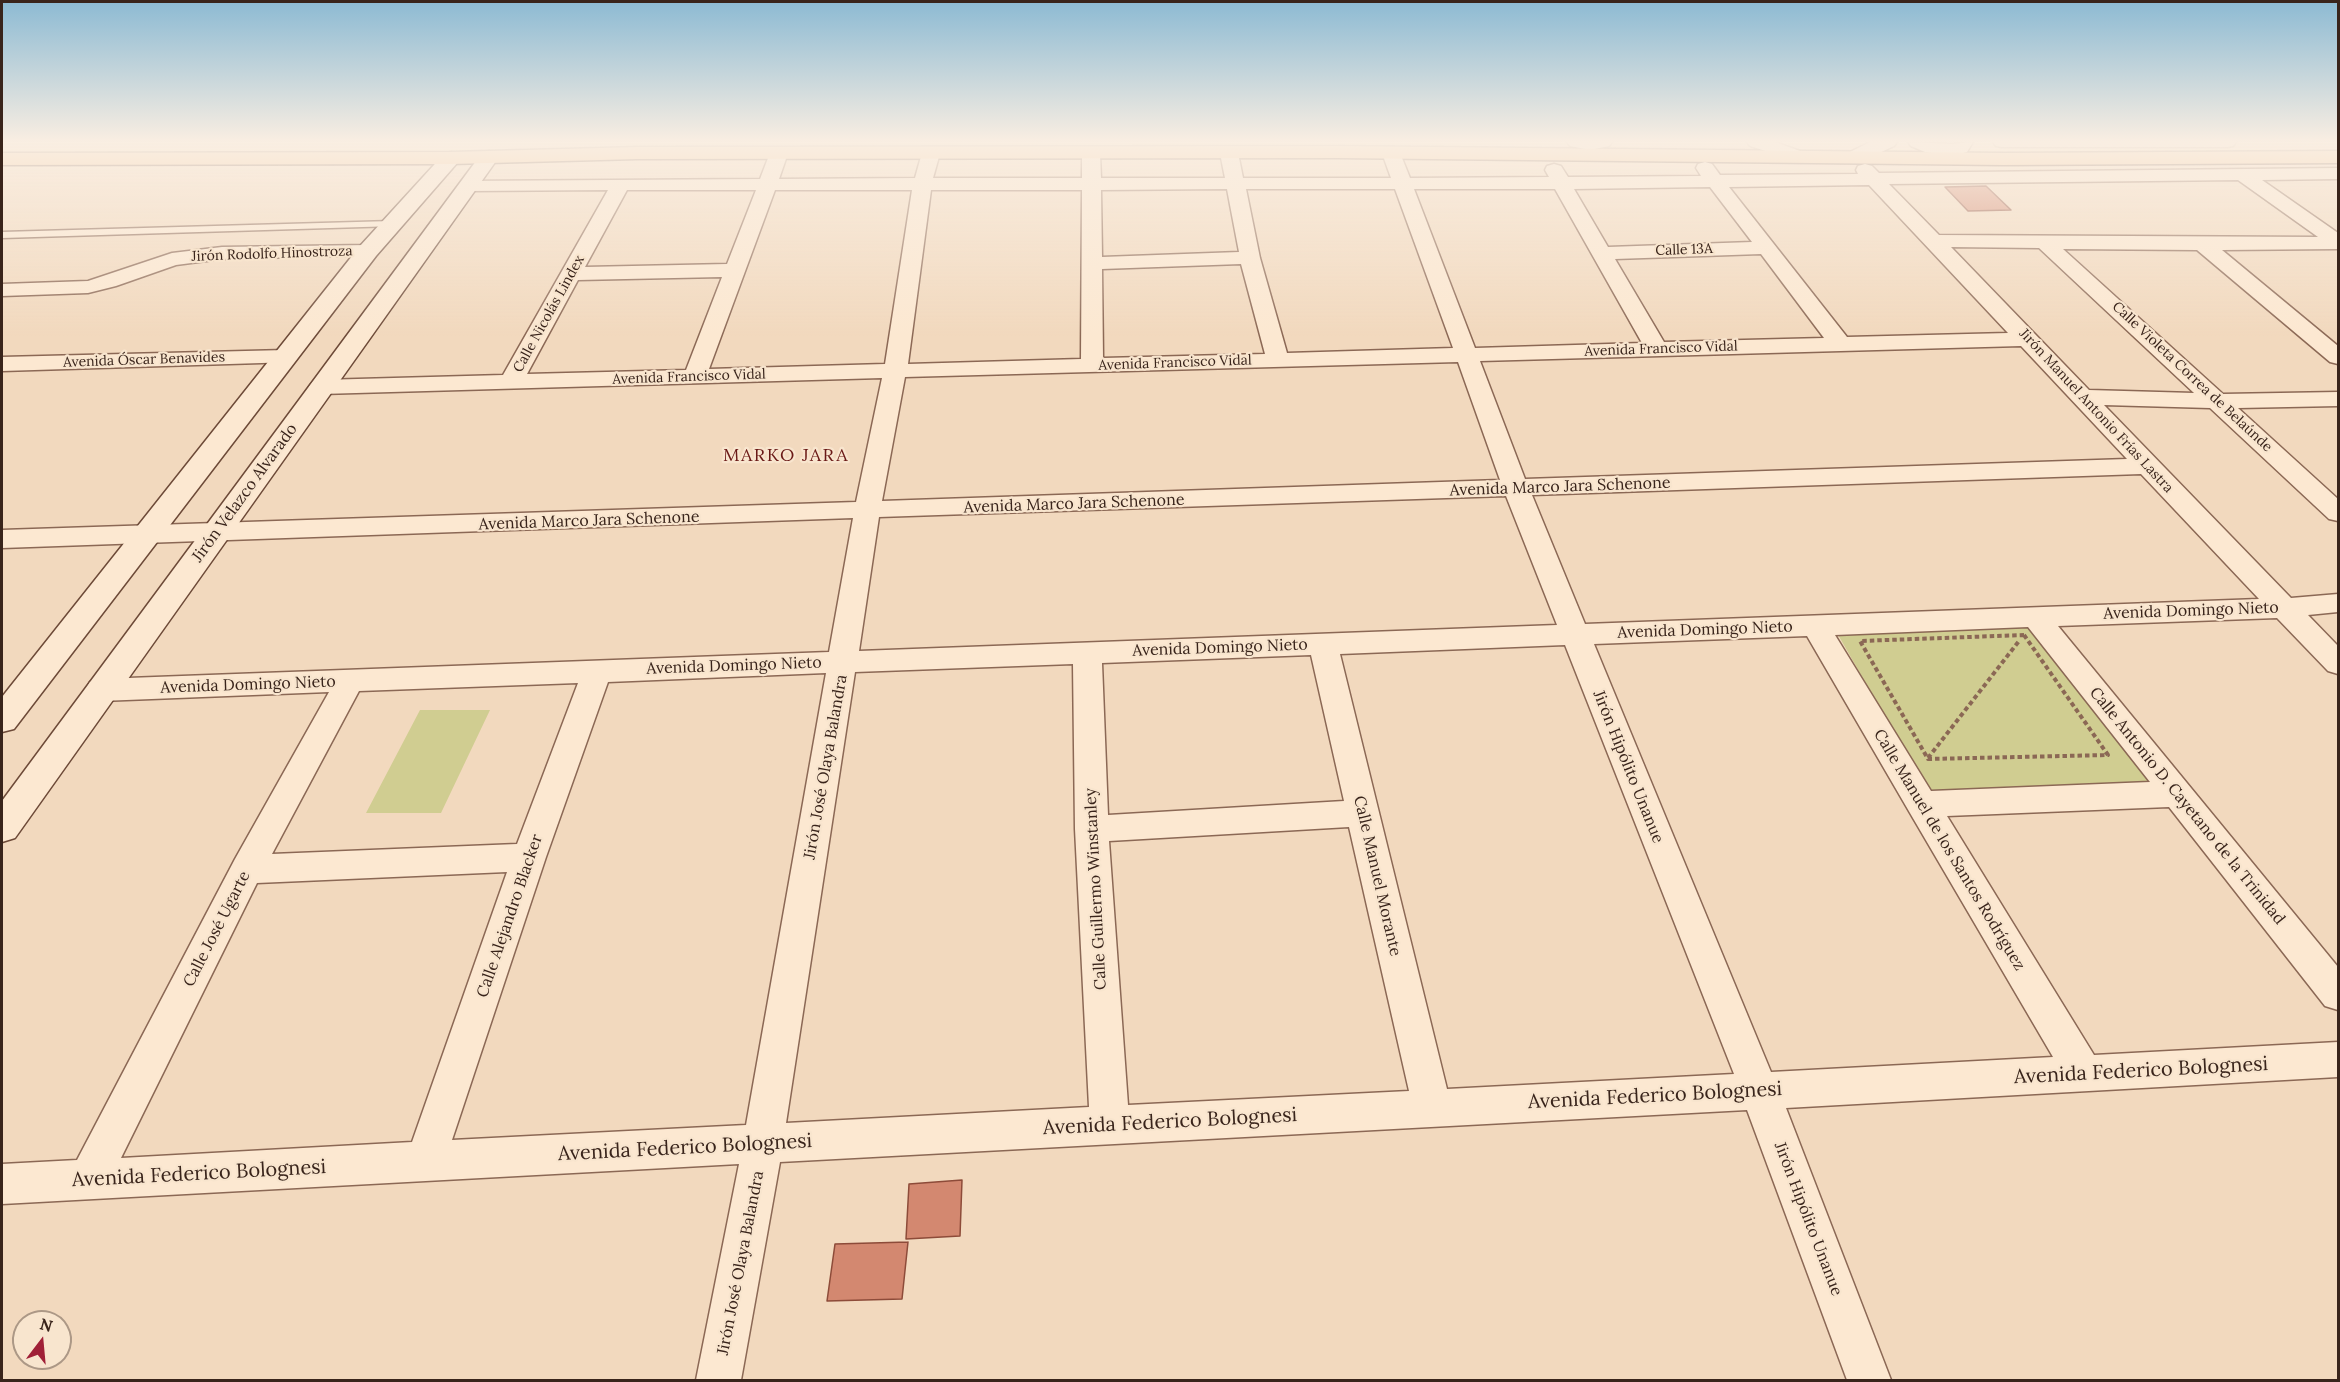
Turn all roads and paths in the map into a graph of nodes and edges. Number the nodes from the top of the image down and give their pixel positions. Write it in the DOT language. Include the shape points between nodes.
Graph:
graph roads {
  1 [pos="408,206"];
  2 [pos="453,206"];
  3 [pos="608,206"];
  4 [pos="759,206"];
  5 [pos="919,206"];
  6 [pos="1092,206"];
  7 [pos="1240,206"];
  8 [pos="1410,206"];
  9 [pos="1575,206"];
  10 [pos="1734,206"];
  11 [pos="1901,206"];
  12 [pos="2287,206"];
  13 [pos="392,224"];
  14 [pos="2,235"];
  15 [pos="1934,241"];
  16 [pos="2044,242"];
  17 [pos="2338,242"];
  18 [pos="2202,244"];
  19 [pos="1766,248"];
  20 [pos="368,251"];
  21 [pos="1602,253"];
  22 [pos="1250,258"];
  23 [pos="1093,263"];
  24 [pos="735,270"];
  25 [pos="571,273"];
  26 [pos="2,290"];
  27 [pos="2029,339"];
  28 [pos="1840,344"];
  29 [pos="1657,350"];
  30 [pos="1466,355"];
  31 [pos="286,357"];
  32 [pos="2338,357"];
  33 [pos="1278,360"];
  34 [pos="2,364"];
  35 [pos="1092,366"];
  36 [pos="895,371"];
  37 [pos="695,377"];
  38 [pos="511,382"];
  39 [pos="321,387"];
  40 [pos="2084,397"];
  41 [pos="2338,399"];
  42 [pos="2218,401"];
  43 [pos="2147,466"];
  44 [pos="1516,488"];
  45 [pos="867,511"];
  46 [pos="2338,513"];
  47 [pos="216,534"];
  48 [pos="144,536"];
  49 [pos="2,539"];
  50 [pos="2338,603"];
  51 [pos="2283,608"];
  52 [pos="1815,626"];
  53 [pos="2029,626"];
  54 [pos="1574,634"];
  55 [pos="1323,644"];
  56 [pos="1087,653"];
  57 [pos="844,662"];
  58 [pos="2338,664"];
  59 [pos="597,672"];
  60 [pos="350,681"];
  61 [pos="101,690"];
  62 [pos="2,720"];
  63 [pos="1928,759"];
  64 [pos="2176,794"];
  65 [pos="1921,804"];
  66 [pos="1361,813"];
  67 [pos="2,828"];
  68 [pos="1092,829"];
  69 [pos="529,857"];
  70 [pos="247,868"];
  71 [pos="2338,994"];
  72 [pos="2338,1060"];
  73 [pos="2084,1074"];
  74 [pos="1760,1091"];
  75 [pos="1432,1108"];
  76 [pos="1110,1125"];
  77 [pos="763,1144"];
  78 [pos="426,1162"];
  79 [pos="89,1179"];
  80 [pos="2,1184"];
  81 [pos="719,1380"];
  82 [pos="1869,1380"];
  1 -- 13 [label="street"];
  2 -- 39 [label="street, Jirón Velazco Alvarado"];
  3 -- 25 [label="street, Calle Nicolás Lindex"];
  4 -- 24 [label="street"];
  5 -- 36 [label="street, Jirón José Olaya Balandra"];
  6 -- 23 [label="street"];
  7 -- 22 [label="street"];
  8 -- 30 [label="street, Jirón Hipólito Unanue"];
  9 -- 21 [label="street"];
  10 -- 19 [label="street"];
  11 -- 15 [label="street, Jirón Manuel Antonio Frías Lastra"];
  12 -- 17 [label="street"];
  13 -- 14 [label="lane"];
  13 -- 20 [label="street"];
  15 -- 16 [label="street"];
  15 -- 27 [label="street, Jirón Manuel Antonio Frías Lastra"];
  16 -- 18 [label="street"];
  16 -- 42 [label="street, Calle Violeta Correa de Belaúnde"];
  17 -- 18 [label="street"];
  18 -- 32 [label="street"];
  19 -- 21 [label="street, Calle 13A"];
  19 -- 28 [label="street"];
  20 -- 26 [label="street, Jirón Rodolfo Hinostroza" via="222,253 172,259 88,287"];
  20 -- 31 [label="street"];
  21 -- 29 [label="street"];
  22 -- 23 [label="street"];
  22 -- 33 [label="street"];
  23 -- 35 [label="street"];
  24 -- 25 [label="street"];
  24 -- 37 [label="street"];
  25 -- 38 [label="street, Calle Nicolás Lindex"];
  27 -- 28 [label="street, Avenida Francisco Vidal"];
  27 -- 40 [label="street, Jirón Manuel Antonio Frías Lastra"];
  28 -- 29 [label="street, Avenida Francisco Vidal"];
  29 -- 30 [label="street, Avenida Francisco Vidal"];
  30 -- 33 [label="street, Avenida Francisco Vidal"];
  30 -- 44 [label="street, Jirón Hipólito Unanue"];
  31 -- 34 [label="street, Avenida Óscar Benavides"];
  31 -- 48 [label="street"];
  33 -- 35 [label="street, Avenida Francisco Vidal"];
  35 -- 36 [label="street, Avenida Francisco Vidal"];
  36 -- 37 [label="street, Avenida Francisco Vidal"];
  36 -- 45 [label="street, Jirón José Olaya Balandra"];
  37 -- 38 [label="street, Avenida Francisco Vidal"];
  38 -- 39 [label="street, Avenida Francisco Vidal"];
  39 -- 47 [label="street, Jirón Velazco Alvarado"];
  40 -- 42 [label="street"];
  40 -- 43 [label="street, Jirón Manuel Antonio Frías Lastra"];
  41 -- 42 [label="street"];
  42 -- 46 [label="street, Calle Violeta Correa de Belaúnde"];
  43 -- 44 [label="street, Avenida Marco Jara Schenone"];
  43 -- 51 [label="street, Jirón Manuel Antonio Frías Lastra"];
  44 -- 45 [label="street, Avenida Marco Jara Schenone"];
  44 -- 54 [label="street, Jirón Hipólito Unanue"];
  45 -- 47 [label="street, Avenida Marco Jara Schenone"];
  45 -- 57 [label="street, Jirón José Olaya Balandra"];
  47 -- 48 [label="street, Avenida Marco Jara Schenone"];
  47 -- 61 [label="street, Jirón Velazco Alvarado"];
  48 -- 49 [label="street, Avenida Marco Jara Schenone"];
  48 -- 62 [label="street"];
  50 -- 51 [label="street, Avenida Domingo Nieto"];
  51 -- 53 [label="street, Avenida Domingo Nieto"];
  51 -- 58 [label="street, Jirón Manuel Antonio Frías Lastra"];
  52 -- 53 [label="street, Avenida Domingo Nieto"];
  52 -- 54 [label="street, Avenida Domingo Nieto"];
  52 -- 65 [label="street, Calle Manuel de los Santos Rodríguez"];
  53 -- 63 [label="path"];
  53 -- 63 [label="path" via="1860,641"];
  53 -- 63 [label="path" via="2108,755"];
  53 -- 64 [label="street, Calle Antonio D. Cayetano de la Trinidad"];
  54 -- 55 [label="street, Avenida Domingo Nieto"];
  54 -- 74 [label="street, Jirón Hipólito Unanue"];
  55 -- 56 [label="street, Avenida Domingo Nieto"];
  55 -- 66 [label="street, Calle Manuel Morante"];
  56 -- 57 [label="street, Avenida Domingo Nieto"];
  56 -- 68 [label="street, Calle Guillermo Winstanley"];
  57 -- 59 [label="street, Avenida Domingo Nieto"];
  57 -- 77 [label="street, Jirón José Olaya Balandra"];
  59 -- 60 [label="street, Avenida Domingo Nieto"];
  59 -- 69 [label="street, Calle Alejandro Blacker"];
  60 -- 61 [label="street, Avenida Domingo Nieto"];
  60 -- 70 [label="street, Calle José Ugarte"];
  61 -- 67 [label="street, Jirón Velazco Alvarado"];
  64 -- 65 [label="street"];
  64 -- 71 [label="street, Calle Antonio D. Cayetano de la Trinidad"];
  65 -- 73 [label="street, Calle Manuel de los Santos Rodríguez"];
  66 -- 68 [label="street"];
  66 -- 75 [label="street, Calle Manuel Morante"];
  68 -- 76 [label="street, Calle Guillermo Winstanley"];
  69 -- 70 [label="street"];
  69 -- 78 [label="street, Calle Alejandro Blacker"];
  70 -- 79 [label="street, Calle José Ugarte"];
  72 -- 73 [label="street, Avenida Federico Bolognesi"];
  73 -- 74 [label="street, Avenida Federico Bolognesi"];
  74 -- 75 [label="street, Avenida Federico Bolognesi"];
  74 -- 82 [label="street, Jirón Hipólito Unanue"];
  75 -- 76 [label="street, Avenida Federico Bolognesi"];
  76 -- 77 [label="street, Avenida Federico Bolognesi"];
  77 -- 78 [label="street, Avenida Federico Bolognesi"];
  77 -- 81 [label="street, Jirón José Olaya Balandra"];
  78 -- 79 [label="street, Avenida Federico Bolognesi"];
  79 -- 80 [label="street, Avenida Federico Bolognesi"];
}
